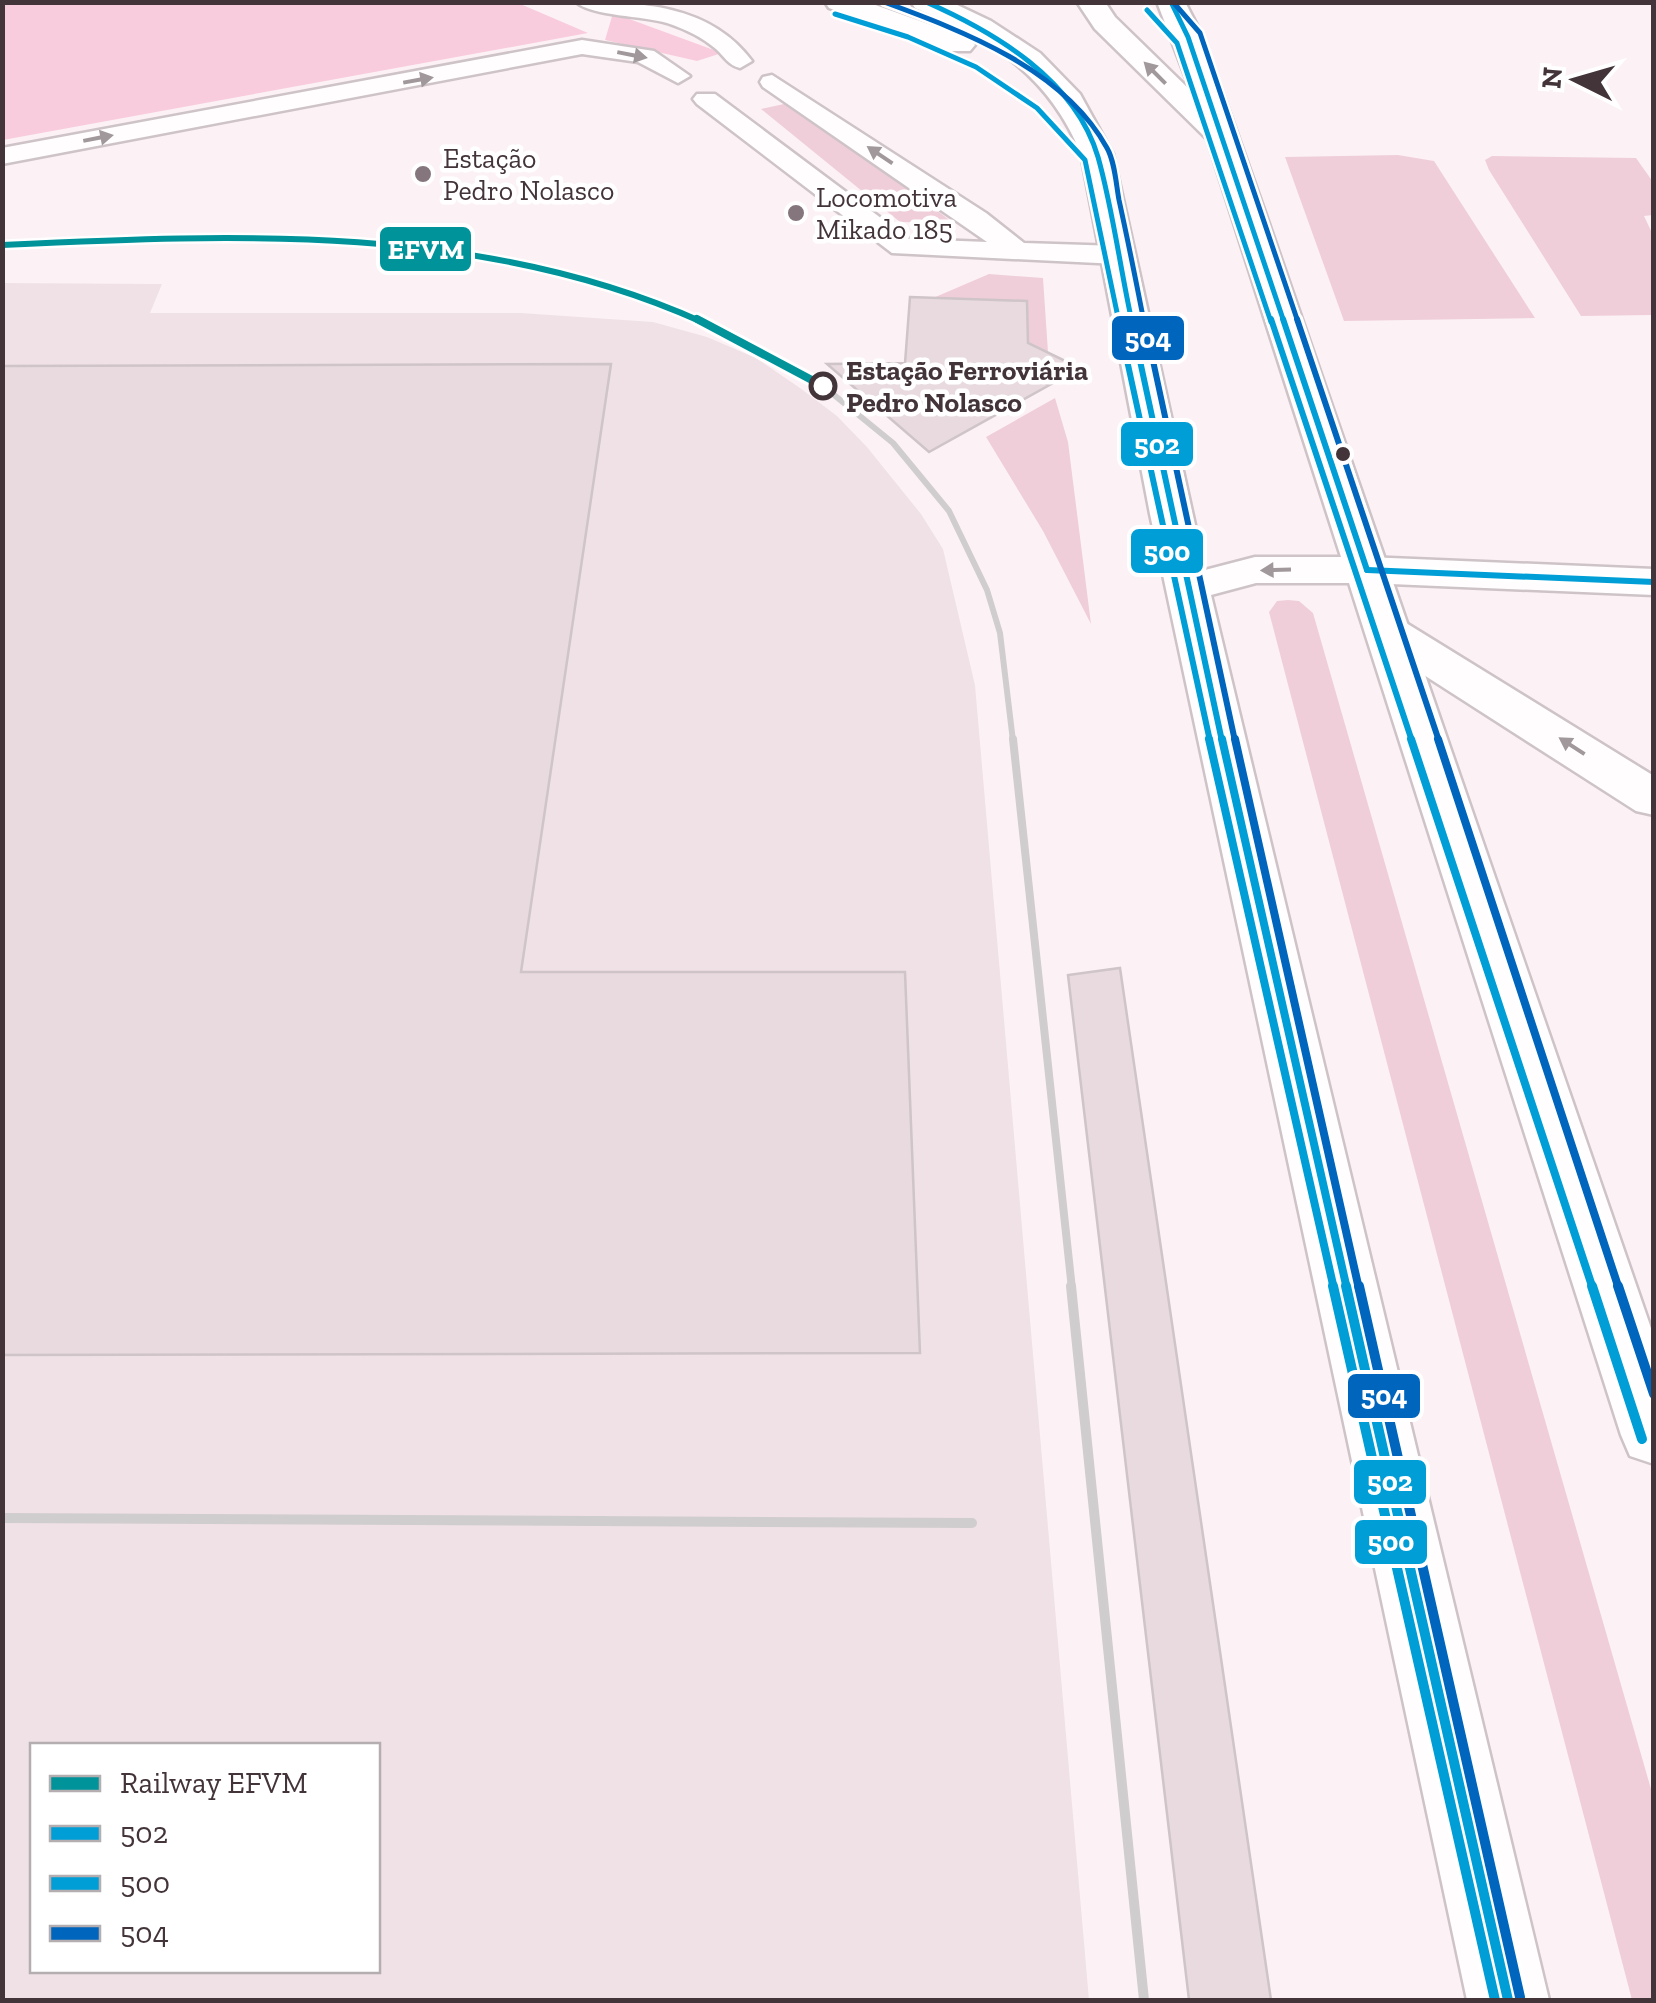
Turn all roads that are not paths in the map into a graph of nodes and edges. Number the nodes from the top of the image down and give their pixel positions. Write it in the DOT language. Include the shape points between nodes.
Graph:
graph roads {
  1 [pos="840,2"];
  2 [pos="925,2"];
  3 [pos="1156,2"];
  4 [pos="1170,2"];
  5 [pos="590,3"];
  6 [pos="1098,13"];
  7 [pos="1188,37"];
  8 [pos="582,47"];
  9 [pos="740,62"];
  10 [pos="678,76"];
  11 [pos="772,82"];
  12 [pos="706,99"];
  13 [pos="1224,140"];
  14 [pos="2,156"];
  15 [pos="1100,168"];
  16 [pos="1016,251"];
  17 [pos="1118,254"];
  18 [pos="1367,570"];
  19 [pos="1654,582"];
  20 [pos="1188,588"];
  21 [pos="1390,633"];
  22 [pos="1654,799"];
  23 [pos="1648,1402"];
  24 [pos="1508,2000"];
  1 -- 15 [label="main road" via="920,28 997,64 1058,108"];
  2 -- 15 [label="main road" via="1033,60 1074,104"];
  3 -- 7 [label="main road"];
  4 -- 7 [label="main road"];
  5 -- 8 [label="lane"];
  5 -- 9 [label="lane" via="698,25 725,40"];
  13 -- 6 [label="main road, one-way"];
  6 -- 15 [label="main road" via="1114,115"];
  7 -- 13 [label="main road"];
  8 -- 10 [label="lane, one-way" via="645,56"];
  14 -- 8 [label="lane, one-way"];
  16 -- 11 [label="lane, one-way"];
  12 -- 16 [label="lane" via="902,247"];
  13 -- 18 [label="main road"];
  15 -- 17 [label="main road"];
  16 -- 17 [label="lane"];
  17 -- 20 [label="main road"];
  18 -- 19 [label="main road"];
  18 -- 20 [label="main road, one-way" via="1255,570"];
  18 -- 21 [label="main road"];
  20 -- 24 [label="main road"];
  22 -- 21 [label="main road, one-way"];
  21 -- 23 [label="main road"];
}
